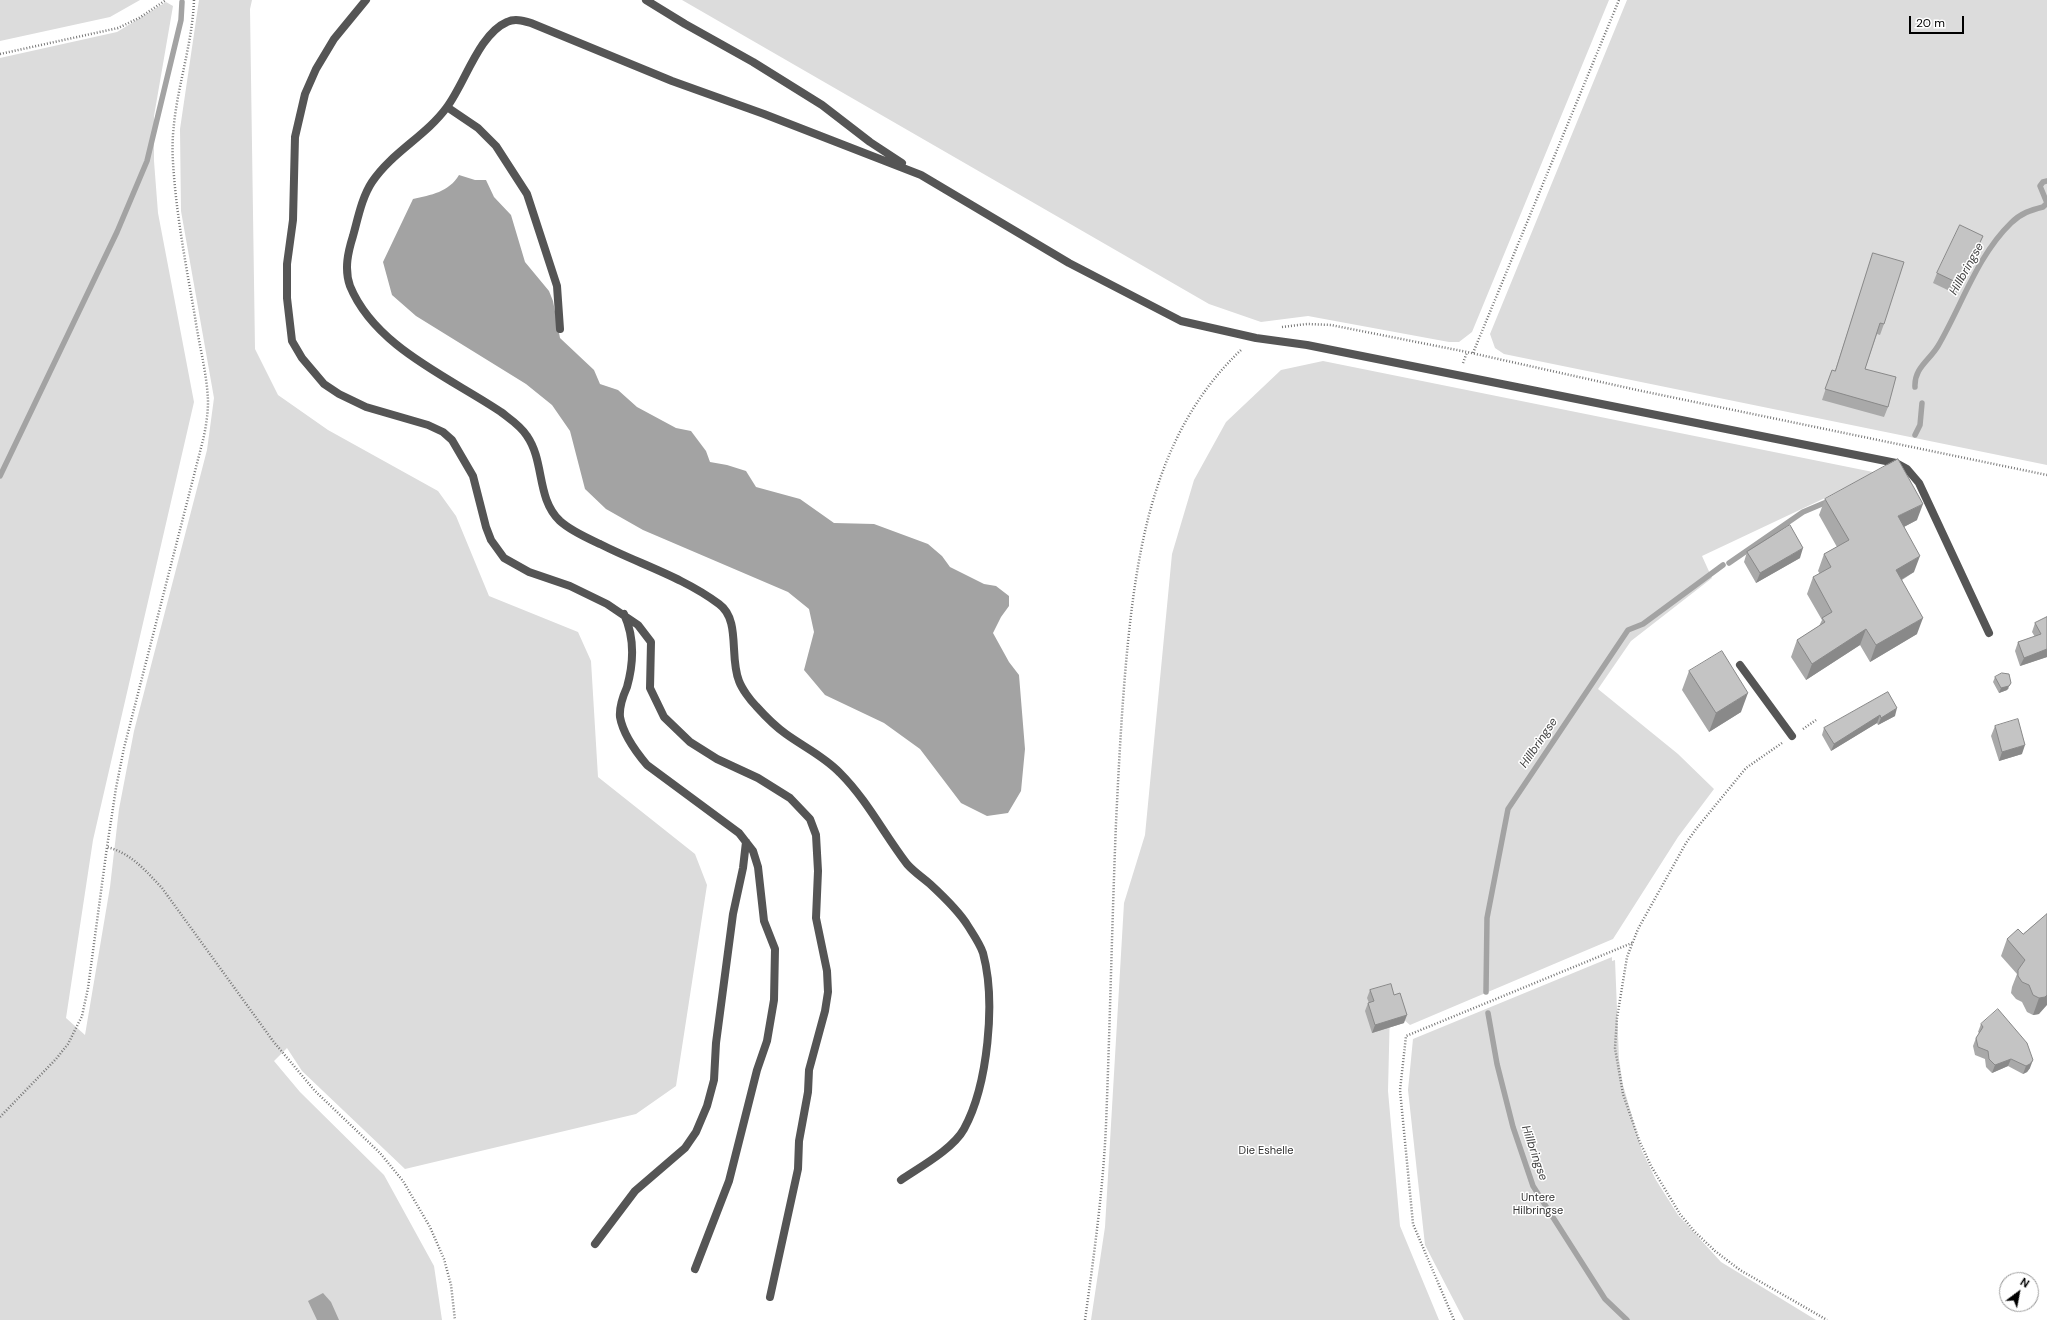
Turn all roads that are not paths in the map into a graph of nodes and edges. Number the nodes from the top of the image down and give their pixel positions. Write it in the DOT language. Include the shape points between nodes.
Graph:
graph roads {
  1 [pos="366,0"];
  2 [pos="646,0"];
  3 [pos="447,107"];
  4 [pos="921,176"];
  5 [pos="560,329"];
  6 [pos="624,614"];
  7 [pos="1989,633"];
  8 [pos="1740,665"];
  9 [pos="1792,736"];
  10 [pos="746,842"];
  11 [pos="901,1180"];
  12 [pos="595,1244"];
  13 [pos="695,1269"];
  14 [pos="770,1297"];
  1 -- 6 [label="lane" via="334,39 316,69 300,113 295,137 293,220 287,264 286,298 292,341 312,371 324,384 339,394 366,407 443,432 452,440 473,476 486,527 491,540 504,558 529,572 570,586"];
  2 -- 4 [label="lane" via="822,105 870,142"];
  3 -- 4 [label="lane" via="484,42 508,21 519,20 531,22 672,81"];
  3 -- 5 [label="lane" via="478,128 496,146 527,194 557,286"];
  3 -- 11 [label="lane" via="392,158 366,192 346,258 350,285 366,314 385,336 401,349 474,394 516,424 527,436 534,450 543,494 561,522 602,545 658,569 721,605 733,626 732,650 739,681 755,705 783,732 839,771 860,796 911,869 931,885 968,925 982,951 989,988 989,1019 985,1064 975,1102 963,1130 946,1148"];
  4 -- 7 [label="lane" via="1069,263 1181,321 1256,338 1307,345 1896,463 1907,469 1919,483"];
  6 -- 10 [label="lane" via="632,637 633,654 627,686 621,701 620,717 632,743 647,765 739,833"];
  6 -- 14 [label="lane" via="638,625 651,642 650,688 664,717 690,742 790,798 810,819 816,835 816,918 827,971 828,992 809,1070 808,1092 799,1141 798,1169"];
  8 -- 9 [label="lane"];
  10 -- 12 [label="lane" via="733,914 716,1043 714,1080 707,1106 696,1132 685,1148 635,1191"];
  10 -- 13 [label="lane" via="753,851 758,867 764,921 775,948 774,1000 767,1041 757,1070 729,1181"];
}
